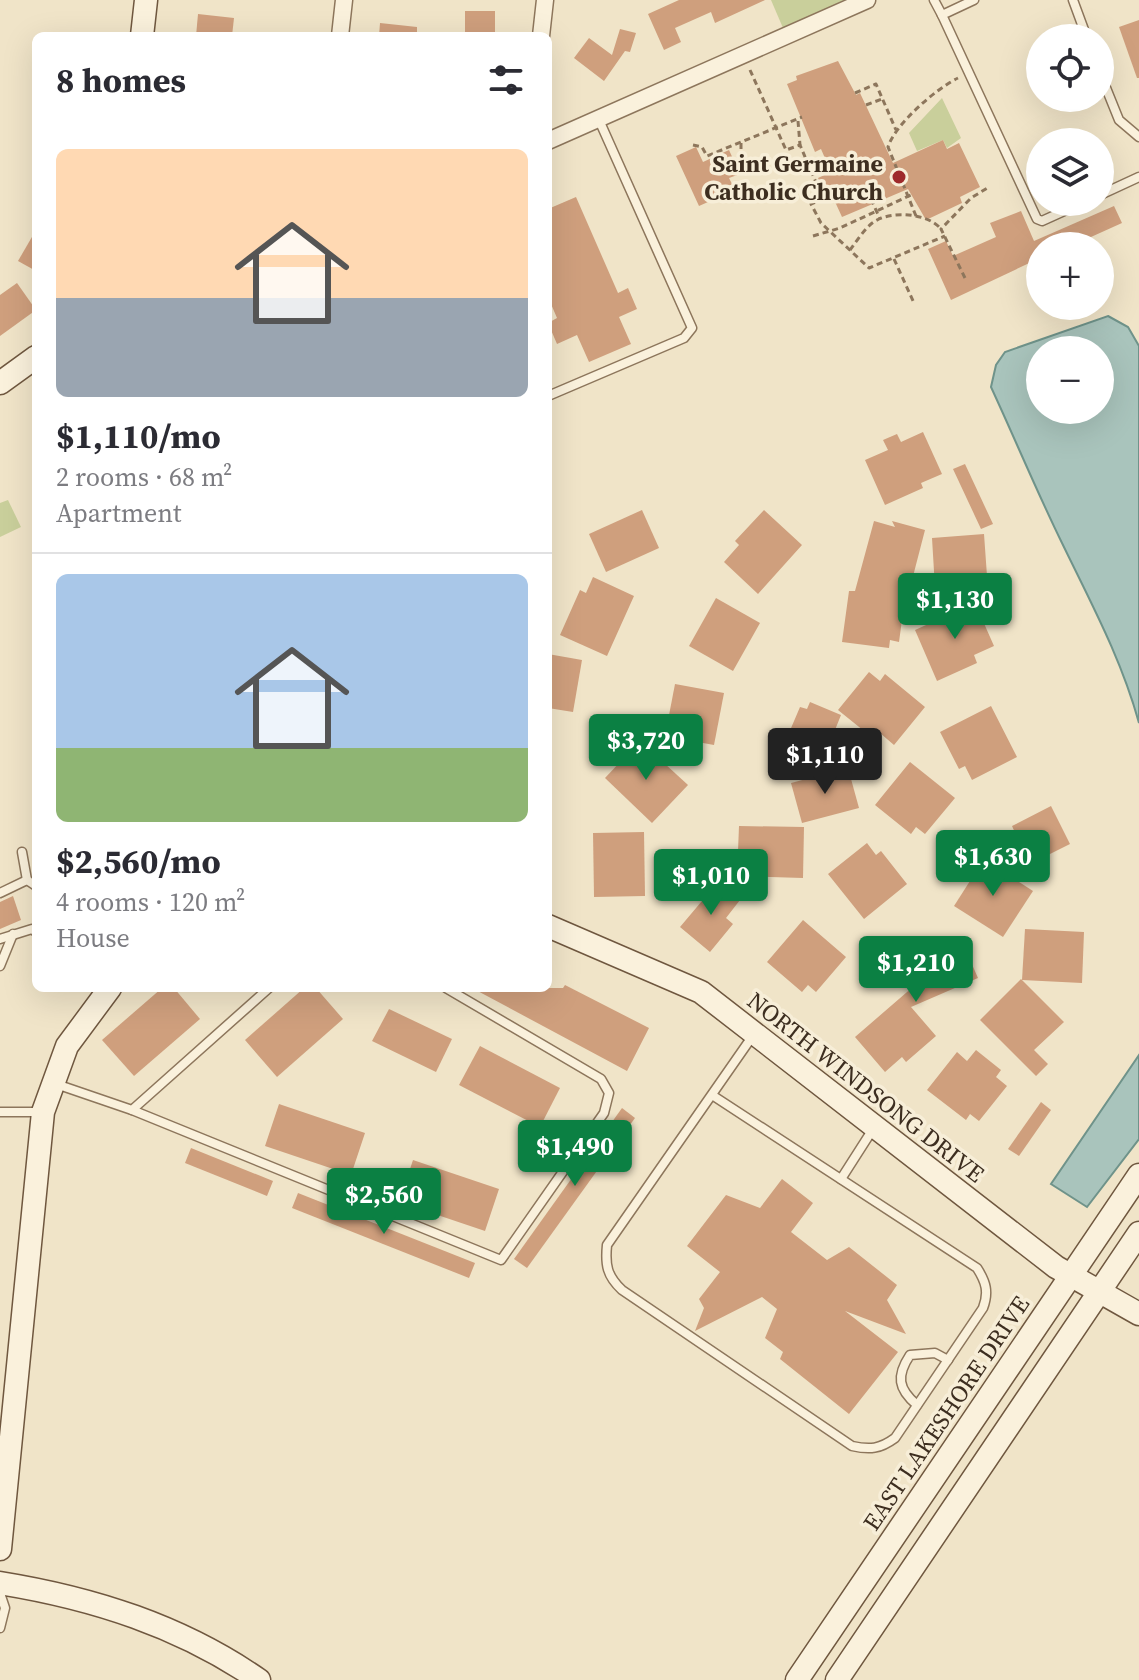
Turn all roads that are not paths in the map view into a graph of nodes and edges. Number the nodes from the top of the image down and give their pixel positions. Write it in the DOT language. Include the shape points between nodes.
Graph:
graph roads {
  1 [pos="146,0"];
  2 [pos="344,0"];
  3 [pos="545,0"];
  4 [pos="867,0"];
  5 [pos="934,0"];
  6 [pos="974,0"];
  7 [pos="1076,2"];
  8 [pos="942,15"];
  9 [pos="1083,24"];
  10 [pos="142,32"];
  11 [pos="340,32"];
  12 [pos="541,32"];
  13 [pos="1114,108"];
  14 [pos="599,120"];
  15 [pos="1139,137"];
  16 [pos="552,139"];
  17 [pos="1139,177"];
  18 [pos="1114,189"];
  19 [pos="1026,195"];
  20 [pos="1036,216"];
  21 [pos="1053,216"];
  22 [pos="32,360"];
  23 [pos="32,373"];
  24 [pos="0,385"];
  25 [pos="552,394"];
  26 [pos="22,852"];
  27 [pos="27,880"];
  28 [pos="32,883"];
  29 [pos="0,893"];
  30 [pos="552,928"];
  31 [pos="32,929"];
  32 [pos="13,934"];
  33 [pos="0,939"];
  34 [pos="0,966"];
  35 [pos="107,992"];
  36 [pos="265,992"];
  37 [pos="453,992"];
  38 [pos="754,1033"];
  39 [pos="53,1083"];
  40 [pos="712,1095"];
  41 [pos="132,1110"];
  42 [pos="0,1112"];
  43 [pos="43,1112"];
  44 [pos="875,1127"];
  45 [pos="1139,1175"];
  46 [pos="841,1179"];
  47 [pos="1139,1233"];
  48 [pos="1070,1277"];
  49 [pos="1099,1292"];
  50 [pos="1139,1314"];
  51 [pos="948,1360"];
  52 [pos="917,1405"];
  53 [pos="0,1549"];
  54 [pos="0,1583"];
  55 [pos="0,1593"];
  56 [pos="0,1628"];
  57 [pos="812,1658"];
  58 [pos="838,1679"];
  59 [pos="259,1680"];
  60 [pos="797,1680"];
  1 -- 10 [label="street"];
  2 -- 11 [label="street"];
  3 -- 12 [label="street"];
  4 -- 14 [label="street"];
  5 -- 8 [label="lane"];
  6 -- 8 [label="lane"];
  7 -- 9 [label="lane"];
  8 -- 19 [label="lane"];
  13 -- 15 [label="lane" via="1119,120"];
  14 -- 16 [label="street"];
  14 -- 25 [label="lane" via="692,328 684,338"];
  17 -- 18 [label="lane"];
  20 -- 21 [label="lane" via="1042,221"];
  22 -- 24 [label="street"];
  23 -- 24 [label="street"];
  26 -- 27 [label="lane"];
  27 -- 28 [label="lane"];
  27 -- 29 [label="lane"];
  30 -- 38 [label="street, NORTH WINDSONG DRIVE" via="701,992"];
  31 -- 32 [label="lane"];
  32 -- 33 [label="lane"];
  32 -- 34 [label="lane"];
  35 -- 39 [label="street" via="67,1046"];
  36 -- 41 [label="lane"];
  37 -- 41 [label="lane" via="601,1079 609,1093 604,1113 501,1260"];
  38 -- 40 [label="lane"];
  38 -- 44 [label="street, NORTH WINDSONG DRIVE"];
  39 -- 41 [label="lane"];
  39 -- 43 [label="street"];
  40 -- 46 [label="lane"];
  40 -- 52 [label="lane" via="607,1245 605,1265 612,1281 852,1446 884,1446"];
  42 -- 43 [label="lane"];
  43 -- 53 [label="street"];
  44 -- 46 [label="lane"];
  44 -- 48 [label="street, NORTH WINDSONG DRIVE"];
  45 -- 48 [label="street, EAST LAKESHORE DRIVE"];
  46 -- 51 [label="lane" via="977,1268 985,1281 983,1308"];
  47 -- 49 [label="street"];
  48 -- 49 [label="street, NORTH WINDSONG DRIVE"];
  48 -- 57 [label="street, EAST LAKESHORE DRIVE"];
  49 -- 50 [label="street, NORTH WINDSONG DRIVE"];
  49 -- 58 [label="street"];
  51 -- 52 [label="lane"];
  51 -- 52 [label="lane" via="935,1353 910,1355 900,1383"];
  54 -- 59 [label="street" via="136,1616 222,1656"];
  55 -- 56 [label="lane" via="5,1608"];
  57 -- 58 [label="street"];
  57 -- 60 [label="street, EAST LAKESHORE DRIVE"];
}
